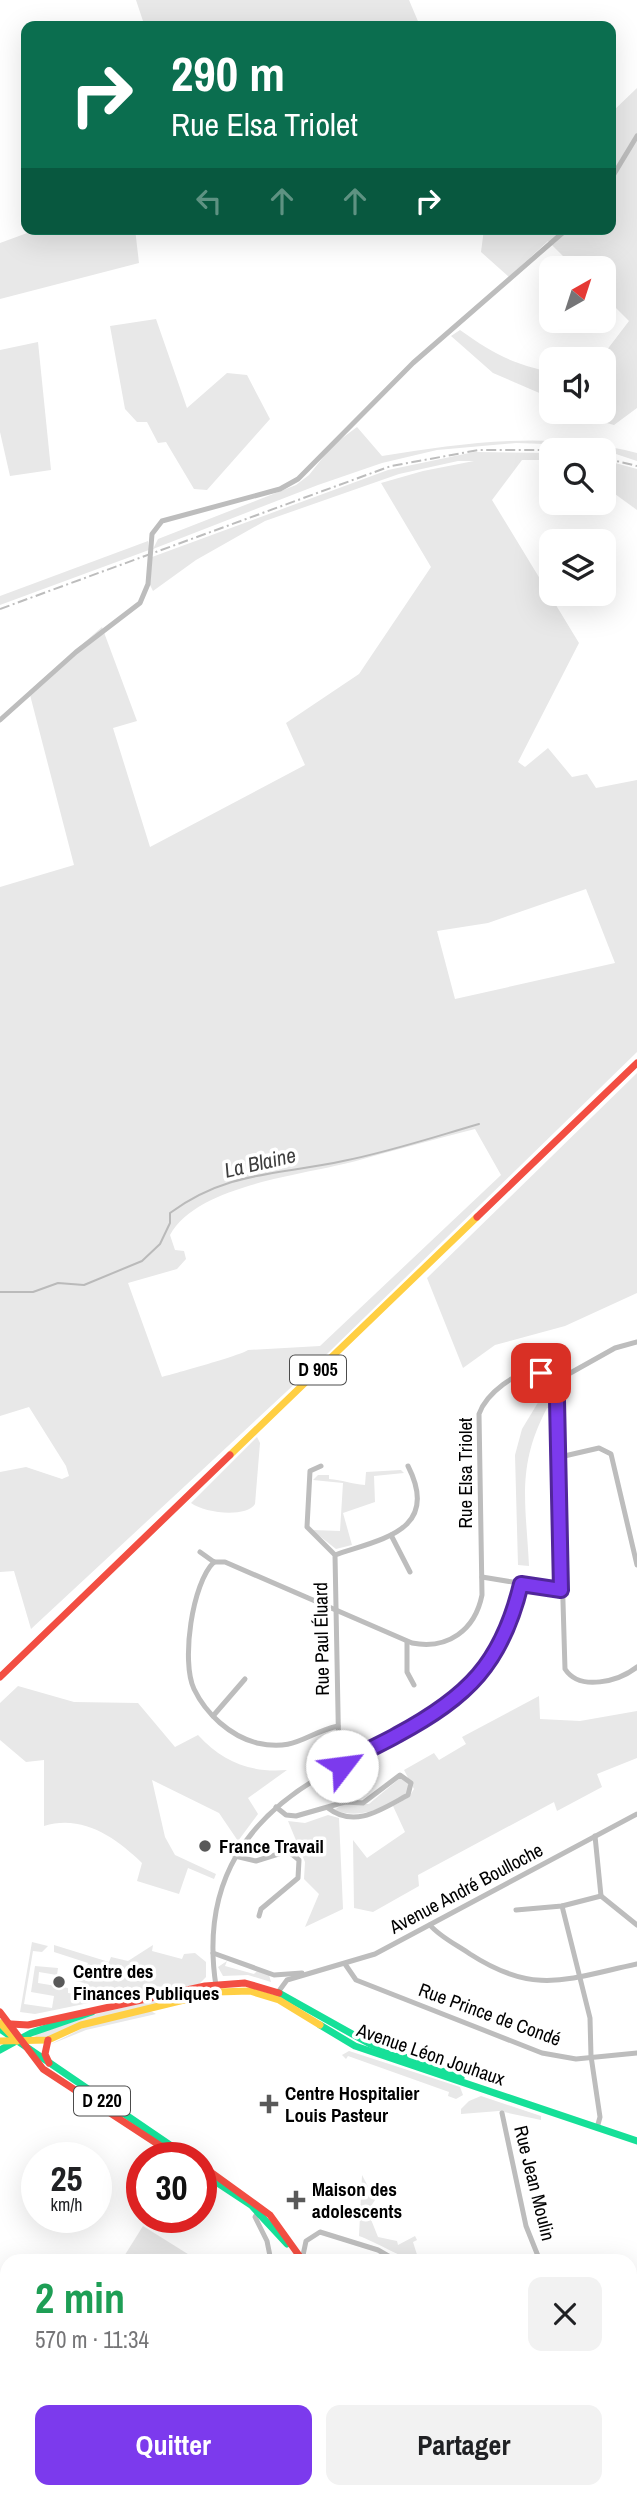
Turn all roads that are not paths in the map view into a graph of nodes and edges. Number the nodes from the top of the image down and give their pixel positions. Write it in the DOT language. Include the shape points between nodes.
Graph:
graph roads {
  1 [pos="637,136"];
  2 [pos="616,171"];
  3 [pos="560,235"];
  4 [pos="0,720"];
  5 [pos="637,1063"];
  6 [pos="637,1342"];
  7 [pos="565,1376"];
  8 [pos="559,1457"];
  9 [pos="321,1466"];
  10 [pos="408,1466"];
  11 [pos="391,1535"];
  12 [pos="200,1552"];
  13 [pos="335,1555"];
  14 [pos="214,1562"];
  15 [pos="637,1565"];
  16 [pos="410,1572"];
  17 [pos="482,1577"];
  18 [pos="521,1584"];
  19 [pos="561,1590"];
  20 [pos="337,1611"];
  21 [pos="407,1642"];
  22 [pos="637,1667"];
  23 [pos="0,1677"];
  24 [pos="245,1679"];
  25 [pos="414,1685"];
  26 [pos="213,1716"];
  27 [pos="338,1726"];
  28 [pos="339,1766"];
  29 [pos="276,1807"];
  30 [pos="328,1808"];
  31 [pos="637,1815"];
  32 [pos="595,1836"];
  33 [pos="235,1856"];
  34 [pos="601,1896"];
  35 [pos="562,1906"];
  36 [pos="516,1910"];
  37 [pos="259,1916"];
  38 [pos="430,1925"];
  39 [pos="637,1925"];
  40 [pos="212,1953"];
  41 [pos="637,1964"];
  42 [pos="345,1965"];
  43 [pos="305,1973"];
  44 [pos="274,1975"];
  45 [pos="580,1976"];
  46 [pos="217,1988"];
  47 [pos="277,1992"];
  48 [pos="0,2012"];
  49 [pos="92,2012"];
  50 [pos="0,2023"];
  51 [pos="11,2024"];
  52 [pos="0,2029"];
  53 [pos="48,2040"];
  54 [pos="0,2041"];
  55 [pos="18,2042"];
  56 [pos="0,2050"];
  57 [pos="637,2053"];
  58 [pos="591,2059"];
  59 [pos="50,2067"];
  60 [pos="502,2113"];
  61 [pos="597,2128"];
  62 [pos="637,2141"];
  63 [pos="154,2142"];
  64 [pos="165,2142"];
  65 [pos="217,2177"];
  66 [pos="217,2183"];
  67 [pos="258,2212"];
  68 [pos="270,2254"];
  69 [pos="293,2254"];
  70 [pos="297,2254"];
  71 [pos="303,2254"];
  72 [pos="385,2254"];
  73 [pos="537,2254"];
  1 -- 2 [label="street"];
  3 -- 4 [label="street" via="413,363 298,479 280,489 162,521 152,534 148,584 140,603"];
  5 -- 23 [label="main road, D 905"];
  6 -- 7 [label="street" via="615,1348"];
  8 -- 15 [label="street" via="599,1448 611,1454"];
  8 -- 17 [label="street, Rue Elsa Triolet" via="557,1400 544,1375 526,1373 487,1398 478,1420"];
  8 -- 19 [label="street, Rue Elsa Triolet"];
  9 -- 13 [label="street, Rue Paul Éluard" via="310,1471 307,1527"];
  10 -- 11 [label="street, Rue Paul Éluard" via="413,1476 415,1514 406,1528"];
  11 -- 13 [label="street, Rue Paul Éluard"];
  11 -- 16 [label="street"];
  12 -- 14 [label="street"];
  13 -- 20 [label="street, Rue Paul Éluard"];
  14 -- 20 [label="street" via="225,1562"];
  14 -- 26 [label="street" via="192,1606 189,1630 192,1686"];
  17 -- 18 [label="street"];
  17 -- 21 [label="street, Rue Elsa Triolet" via="480,1605 466,1630 438,1644"];
  18 -- 19 [label="street"];
  18 -- 28 [label="street" via="502,1642 472,1684 435,1714"];
  19 -- 22 [label="street, Rue Elsa Triolet" via="563,1660 570,1676 581,1681 608,1681"];
  20 -- 21 [label="street, Rue Elsa Triolet"];
  20 -- 27 [label="street, Rue Paul Éluard"];
  21 -- 25 [label="street" via="407,1672"];
  24 -- 26 [label="street"];
  26 -- 27 [label="street" via="236,1735 270,1745 300,1742"];
  27 -- 28 [label="street, Rue Paul Éluard"];
  28 -- 29 [label="street"];
  29 -- 30 [label="street" via="289,1816"];
  29 -- 33 [label="street"];
  30 -- 30 [label="street" via="349,1817 366,1817 408,1795 411,1783 400,1775 366,1802"];
  31 -- 32 [label="street, Avenue André Boulloche"];
  32 -- 34 [label="street"];
  32 -- 38 [label="street, Avenue André Boulloche"];
  33 -- 37 [label="street" via="256,1861 288,1851 299,1860 298,1878 261,1909"];
  33 -- 40 [label="street" via="219,1897"];
  34 -- 35 [label="street"];
  34 -- 39 [label="street"];
  35 -- 36 [label="street"];
  35 -- 45 [label="street"];
  38 -- 42 [label="street, Avenue André Boulloche"];
  38 -- 45 [label="street" via="486,1964 516,1978 541,1982"];
  40 -- 44 [label="street"];
  40 -- 46 [label="street"];
  41 -- 45 [label="street"];
  42 -- 43 [label="street, Avenue André Boulloche"];
  42 -- 58 [label="street, Rue Prince de Condé" via="356,1980 529,2048"];
  43 -- 44 [label="street"];
  43 -- 47 [label="street" via="288,1980"];
  44 -- 47 [label="street"];
  45 -- 58 [label="street" via="590,2018"];
  46 -- 47 [label="main road, Avenue Léon Jouhaux"];
  46 -- 49 [label="main road"];
  46 -- 53 [label="main road, Avenue Léon Jouhaux" via="96,2020"];
  47 -- 61 [label="main road, Avenue Léon Jouhaux" via="355,2046"];
  48 -- 51 [label="main road"];
  49 -- 51 [label="main road"];
  49 -- 55 [label="main road"];
  50 -- 55 [label="main road, D 220"];
  51 -- 55 [label="main road"];
  52 -- 55 [label="main road"];
  53 -- 55 [label="main road, Avenue Léon Jouhaux"];
  53 -- 59 [label="main road"];
  54 -- 55 [label="main road"];
  55 -- 56 [label="main road"];
  55 -- 59 [label="main road, D 220"];
  55 -- 63 [label="main road, D 220" via="43,2070"];
  57 -- 58 [label="street, Rue Prince de Condé"];
  58 -- 61 [label="street" via="600,2117"];
  59 -- 64 [label="main road, D 220"];
  60 -- 73 [label="street, Rue Jean Moulin" via="526,2223"];
  61 -- 62 [label="main road, Avenue Léon Jouhaux"];
  65 -- 70 [label="main road" via="270,2215"];
  66 -- 67 [label="main road"];
  67 -- 68 [label="street" via="255,2217"];
  67 -- 69 [label="main road"];
  71 -- 72 [label="street" via="306,2241 320,2232"];
}
